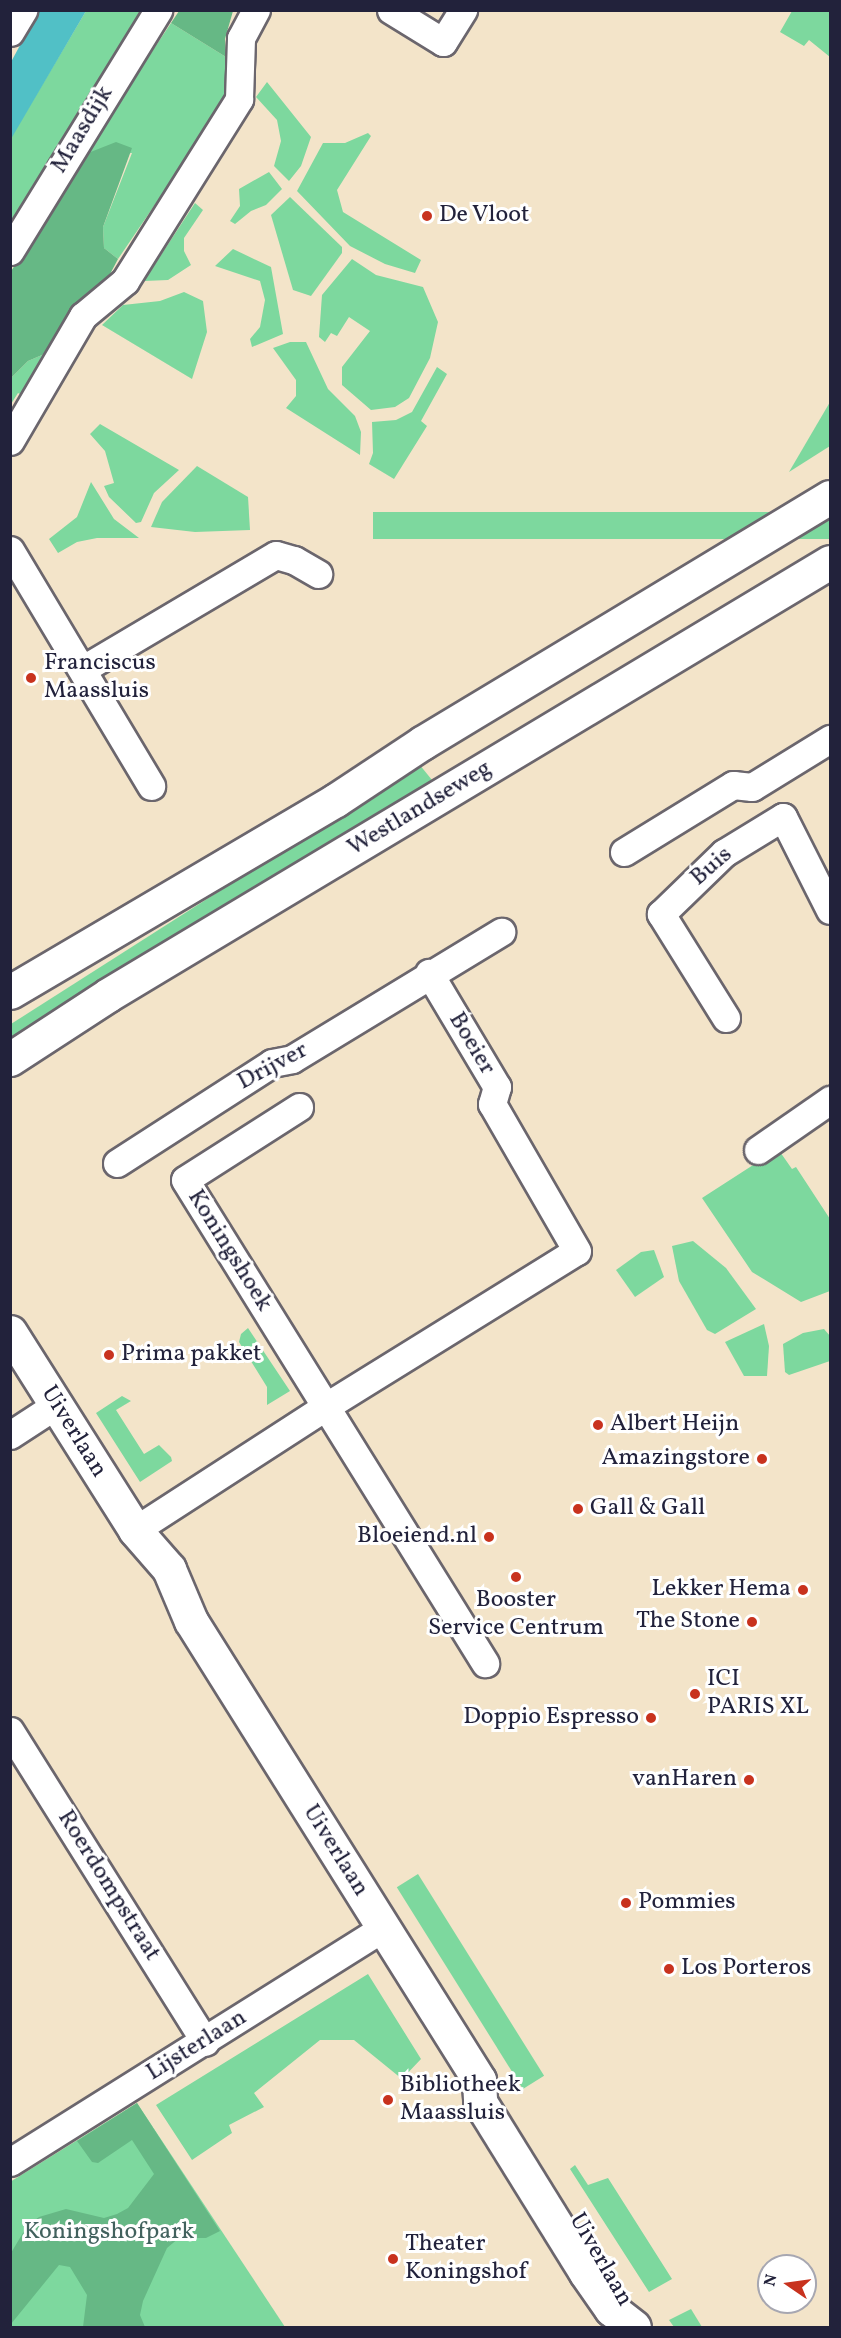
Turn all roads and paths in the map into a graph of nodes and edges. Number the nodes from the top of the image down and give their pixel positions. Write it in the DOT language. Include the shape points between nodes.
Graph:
graph roads {
  1 [pos="23,10"];
  2 [pos="158,10"];
  3 [pos="256,10"];
  4 [pos="391,10"];
  5 [pos="463,10"];
  6 [pos="10,32"];
  7 [pos="10,251"];
  8 [pos="13,431"];
  9 [pos="831,497"];
  10 [pos="10,550"];
  11 [pos="831,562"];
  12 [pos="318,574"];
  13 [pos="83,669"];
  14 [pos="831,739"];
  15 [pos="152,786"];
  16 [pos="624,852"];
  17 [pos="831,910"];
  18 [pos="501,932"];
  19 [pos="429,973"];
  20 [pos="10,992"];
  21 [pos="726,1018"];
  22 [pos="10,1059"];
  23 [pos="831,1100"];
  24 [pos="299,1107"];
  25 [pos="758,1150"];
  26 [pos="117,1163"];
  27 [pos="11,1329"];
  28 [pos="56,1405"];
  29 [pos="325,1407"];
  30 [pos="10,1435"];
  31 [pos="135,1530"];
  32 [pos="485,1663"];
  33 [pos="10,1731"];
  34 [pos="383,1928"];
  35 [pos="205,2042"];
  36 [pos="10,2162"];
  37 [pos="634,2327"];
  1 -- 6 [label="street"];
  2 -- 7 [label="street, Maasdijk"];
  3 -- 8 [label="street" via="241,38 239,99 125,281 83,316"];
  4 -- 5 [label="street" via="443,42"];
  9 -- 20 [label="main road" via="422,743 336,800"];
  10 -- 13 [label="street"];
  11 -- 22 [label="main road, Westlandseweg" via="108,995"];
  12 -- 13 [label="street" via="276,555"];
  13 -- 15 [label="street"];
  14 -- 16 [label="street" via="752,787 733,785"];
  17 -- 21 [label="street, Buis" via="783,817 724,853 661,914"];
  18 -- 19 [label="street"];
  19 -- 26 [label="street, Drijver" via="292,1059 272,1063"];
  19 -- 29 [label="street, Boeier" via="497,1088 492,1104 577,1251"];
  23 -- 25 [label="street"];
  24 -- 29 [label="street, Koningshoek" via="185,1180"];
  27 -- 28 [label="main road, Uiverlaan"];
  28 -- 30 [label="street"];
  28 -- 31 [label="main road, Uiverlaan"];
  29 -- 31 [label="street"];
  29 -- 32 [label="street, Koningshoek"];
  31 -- 34 [label="main road, Uiverlaan" via="153,1579 191,1621"];
  33 -- 35 [label="street, Roerdompstraat"];
  34 -- 35 [label="street, Lijsterlaan"];
  34 -- 37 [label="main road, Uiverlaan" via="479,2080 480,2102 586,2273 611,2309"];
  35 -- 36 [label="street, Lijsterlaan"];
}
